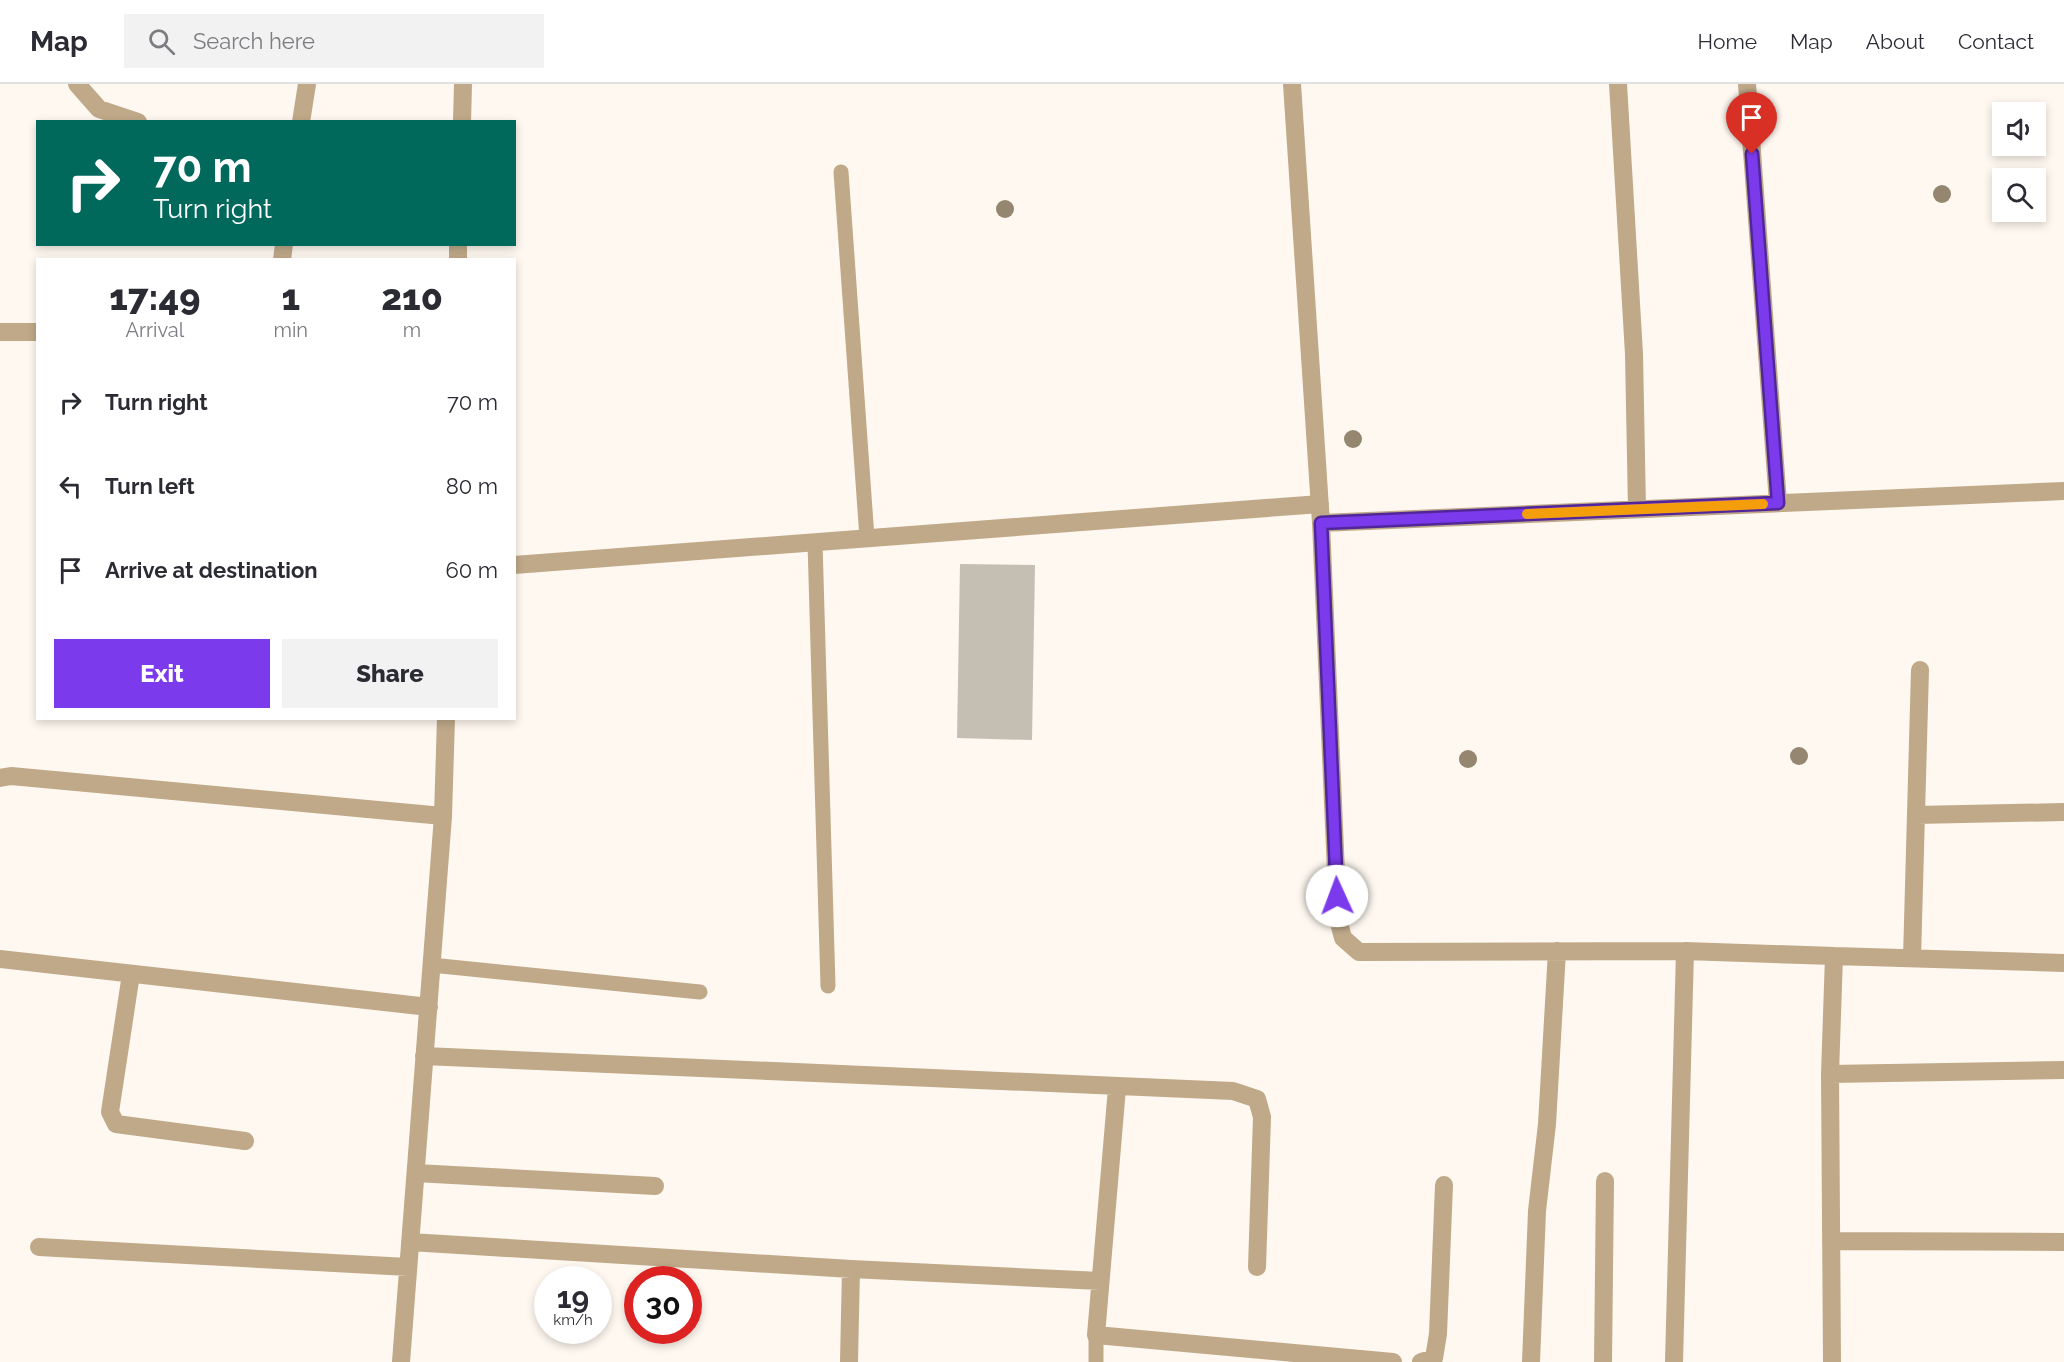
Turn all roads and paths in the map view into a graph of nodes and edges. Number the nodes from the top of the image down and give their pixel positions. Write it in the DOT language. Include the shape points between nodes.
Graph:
graph roads {
  1 [pos="77,84"];
  2 [pos="307,84"];
  3 [pos="463,84"];
  4 [pos="1292,84"];
  5 [pos="1618,84"];
  6 [pos="1747,84"];
  7 [pos="132,120"];
  8 [pos="301,120"];
  9 [pos="462,120"];
  10 [pos="841,172"];
  11 [pos="0,332"];
  12 [pos="36,332"];
  13 [pos="2064,491"];
  14 [pos="1778,503"];
  15 [pos="1637,509"];
  16 [pos="1321,514"];
  17 [pos="867,538"];
  18 [pos="815,543"];
  19 [pos="516,565"];
  20 [pos="1920,670"];
  21 [pos="446,720"];
  22 [pos="0,778"];
  23 [pos="2064,812"];
  24 [pos="1916,815"];
  25 [pos="443,816"];
  26 [pos="1557,951"];
  27 [pos="1685,951"];
  28 [pos="1834,956"];
  29 [pos="0,958"];
  30 [pos="1912,958"];
  31 [pos="2064,963"];
  32 [pos="431,965"];
  33 [pos="131,974"];
  34 [pos="828,986"];
  35 [pos="700,992"];
  36 [pos="429,1007"];
  37 [pos="424,1056"];
  38 [pos="2064,1070"];
  39 [pos="1830,1074"];
  40 [pos="1117,1088"];
  41 [pos="244,1141"];
  42 [pos="416,1173"];
  43 [pos="1605,1181"];
  44 [pos="1444,1185"];
  45 [pos="655,1186"];
  46 [pos="1831,1241"];
  47 [pos="410,1242"];
  48 [pos="2064,1242"];
  49 [pos="39,1247"];
  50 [pos="408,1267"];
  51 [pos="1257,1267"];
  52 [pos="851,1269"];
  53 [pos="1100,1281"];
  54 [pos="1096,1335"];
  55 [pos="401,1362"];
  56 [pos="849,1362"];
  57 [pos="1096,1362"];
  58 [pos="1393,1362"];
  59 [pos="1421,1362"];
  60 [pos="1530,1362"];
  61 [pos="1603,1362"];
  62 [pos="1674,1362"];
  63 [pos="1832,1362"];
  1 -- 7 [label="street" via="99,109"];
  2 -- 8 [label="street"];
  3 -- 9 [label="street"];
  4 -- 16 [label="street"];
  5 -- 15 [label="street" via="1634,354"];
  6 -- 14 [label="street"];
  10 -- 17 [label="lane"];
  11 -- 12 [label="street"];
  13 -- 14 [label="street"];
  14 -- 15 [label="street"];
  15 -- 16 [label="street"];
  16 -- 17 [label="street"];
  16 -- 26 [label="street" via="1338,920 1343,938 1359,952"];
  17 -- 18 [label="street"];
  18 -- 19 [label="street"];
  18 -- 34 [label="lane"];
  20 -- 24 [label="street"];
  21 -- 25 [label="street"];
  22 -- 25 [label="street"];
  23 -- 24 [label="street"];
  24 -- 30 [label="street"];
  25 -- 32 [label="street"];
  26 -- 27 [label="street"];
  26 -- 60 [label="street"];
  27 -- 28 [label="street"];
  27 -- 62 [label="street"];
  28 -- 30 [label="street"];
  28 -- 39 [label="street"];
  29 -- 33 [label="street"];
  30 -- 31 [label="street"];
  32 -- 35 [label="lane"];
  32 -- 36 [label="street"];
  33 -- 36 [label="street"];
  33 -- 41 [label="street" via="110,1112 116,1124"];
  36 -- 37 [label="street"];
  37 -- 40 [label="street"];
  37 -- 42 [label="street"];
  38 -- 39 [label="street"];
  39 -- 46 [label="street"];
  40 -- 51 [label="street" via="1233,1091 1257,1099 1262,1117"];
  40 -- 53 [label="street"];
  42 -- 45 [label="street"];
  42 -- 47 [label="street"];
  43 -- 61 [label="street"];
  44 -- 59 [label="street" via="1438,1334 1434,1358"];
  46 -- 48 [label="street"];
  46 -- 63 [label="street"];
  47 -- 50 [label="street"];
  47 -- 52 [label="street"];
  49 -- 50 [label="street"];
  50 -- 55 [label="street"];
  52 -- 53 [label="street"];
  52 -- 56 [label="street"];
  53 -- 54 [label="street"];
  54 -- 57 [label="lane"];
  54 -- 58 [label="street"];
}
